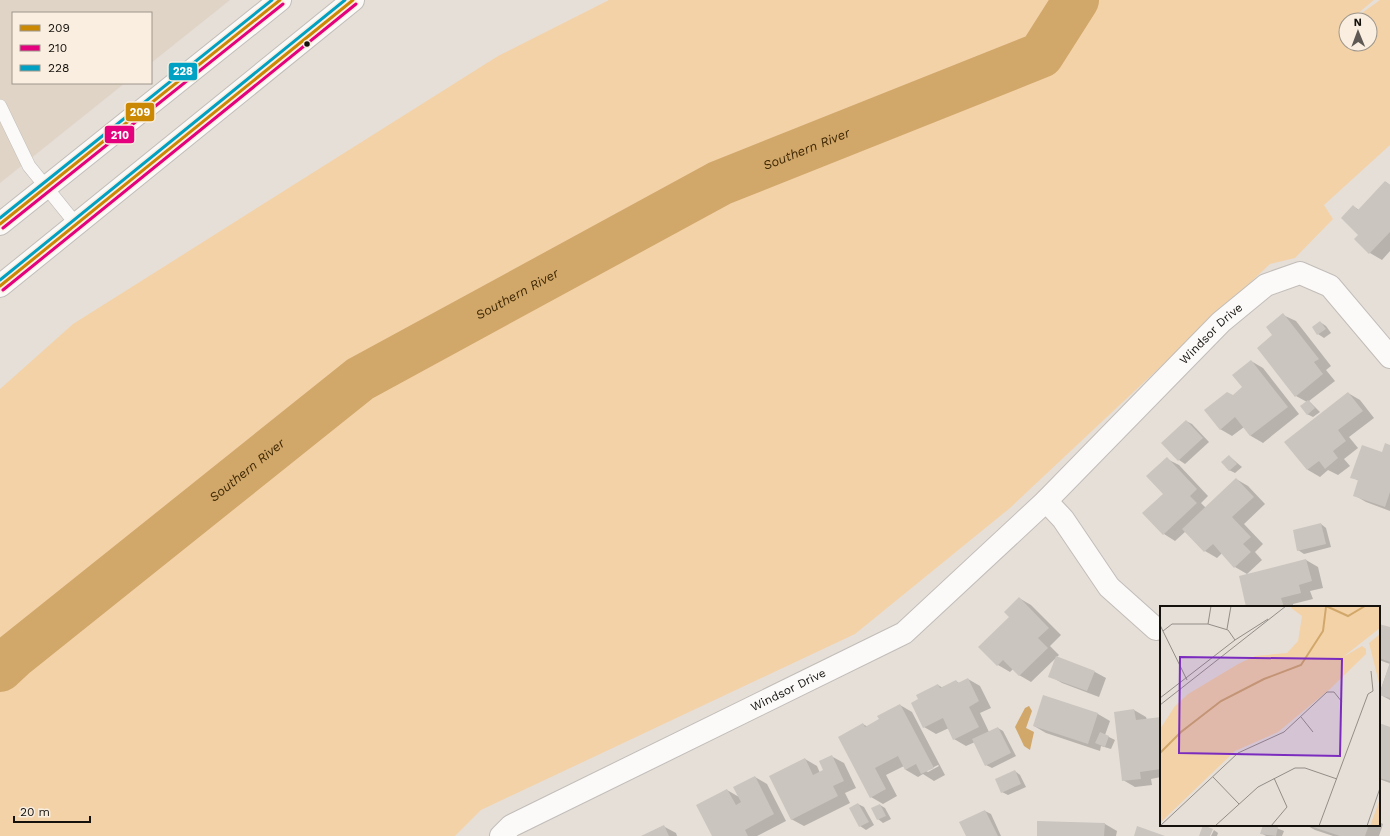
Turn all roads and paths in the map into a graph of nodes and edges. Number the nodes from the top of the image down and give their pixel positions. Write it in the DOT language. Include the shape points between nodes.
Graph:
graph roads {
  1 [pos="280,0"];
  2 [pos="353,0"];
  3 [pos="0,106"];
  4 [pos="46,188"];
  5 [pos="0,224"];
  6 [pos="76,224"];
  7 [pos="0,286"];
  8 [pos="1390,357"];
  9 [pos="1046,501"];
  10 [pos="1156,629"];
  11 [pos="501,836"];
  1 -- 4 [label="street"];
  2 -- 6 [label="street"];
  3 -- 4 [label="lane" via="29,166"];
  4 -- 5 [label="street"];
  4 -- 6 [label="lane"];
  6 -- 7 [label="street"];
  8 -- 9 [label="street, Windsor Drive" via="1330,286 1300,273 1266,285 1221,322"];
  9 -- 10 [label="street" via="1063,519 1109,587"];
  9 -- 11 [label="street, Windsor Drive" via="904,633 511,826"];
}
